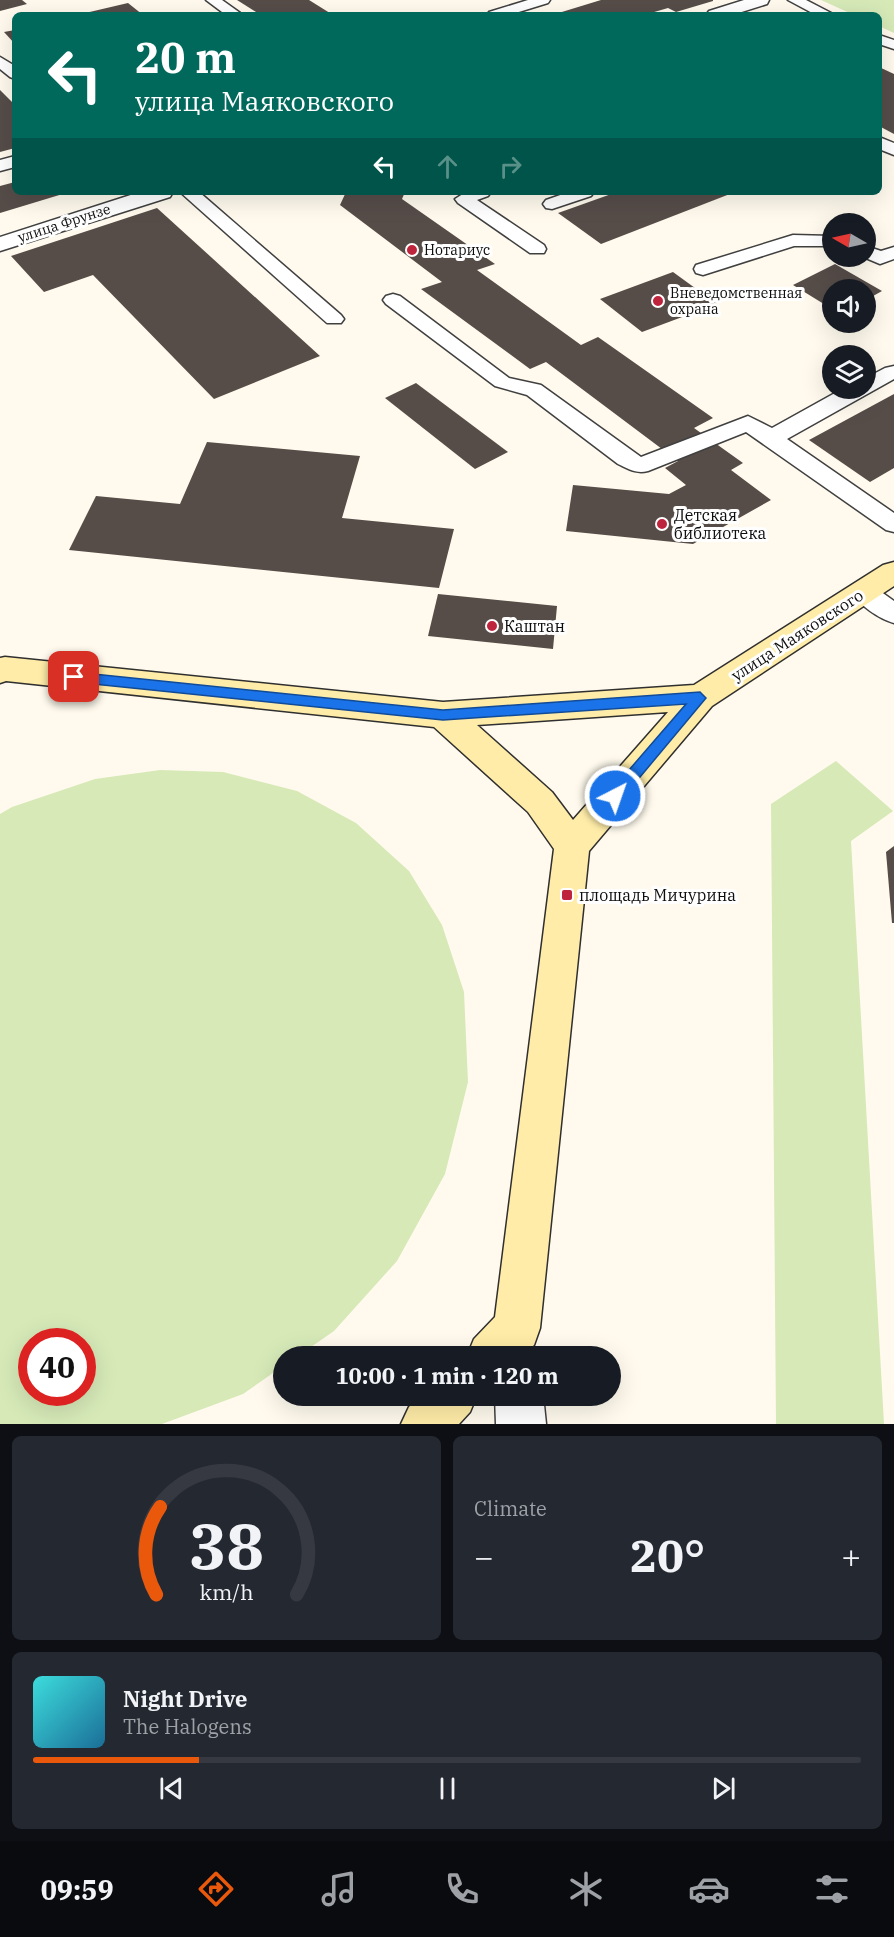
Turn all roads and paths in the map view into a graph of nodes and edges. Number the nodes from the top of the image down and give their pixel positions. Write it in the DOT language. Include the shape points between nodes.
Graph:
graph roads {
  1 [pos="213,0"];
  2 [pos="543,0"];
  3 [pos="761,0"];
  4 [pos="795,0"];
  5 [pos="231,12"];
  6 [pos="504,12"];
  7 [pos="724,12"];
  8 [pos="821,12"];
  9 [pos="0,61"];
  10 [pos="12,71"];
  11 [pos="147,195"];
  12 [pos="192,195"];
  13 [pos="474,195"];
  14 [pos="577,195"];
  15 [pos="552,204"];
  16 [pos="822,241"];
  17 [pos="0,244"];
  18 [pos="537,249"];
  19 [pos="894,253"];
  20 [pos="876,256"];
  21 [pos="703,269"];
  22 [pos="393,300"];
  23 [pos="334,319"];
  24 [pos="892,372"];
  25 [pos="876,381"];
  26 [pos="841,399"];
  27 [pos="771,438"];
  28 [pos="894,524"];
  29 [pos="894,572"];
  30 [pos="864,592"];
  31 [pos="894,614"];
  32 [pos="2,669"];
  33 [pos="700,698"];
  34 [pos="443,715"];
  35 [pos="573,846"];
  36 [pos="509,1346"];
  37 [pos="443,1406"];
  38 [pos="519,1406"];
  39 [pos="426,1424"];
  40 [pos="520,1424"];
  1 -- 5 [label="lane"];
  2 -- 6 [label="lane"];
  3 -- 7 [label="street"];
  4 -- 8 [label="lane"];
  9 -- 10 [label="lane"];
  11 -- 17 [label="street, улица Фрунзе"];
  12 -- 23 [label="lane"];
  13 -- 18 [label="lane" via="464,199"];
  14 -- 15 [label="lane"];
  16 -- 21 [label="lane" via="793,240"];
  19 -- 20 [label="lane"];
  22 -- 27 [label="lane" via="502,382 534,390 640,466 748,423"];
  24 -- 25 [label="lane"];
  26 -- 27 [label="lane"];
  27 -- 28 [label="lane"];
  29 -- 30 [label="street, улица Маяковского"];
  30 -- 31 [label="lane"];
  30 -- 33 [label="street, улица Маяковского"];
  32 -- 34 [label="street"];
  33 -- 34 [label="street, улица Маяковского"];
  33 -- 35 [label="street, улица Маяковского"];
  34 -- 35 [label="street" via="540,802"];
  35 -- 36 [label="street"];
  37 -- 39 [label="street"];
  38 -- 40 [label="street"];
}
